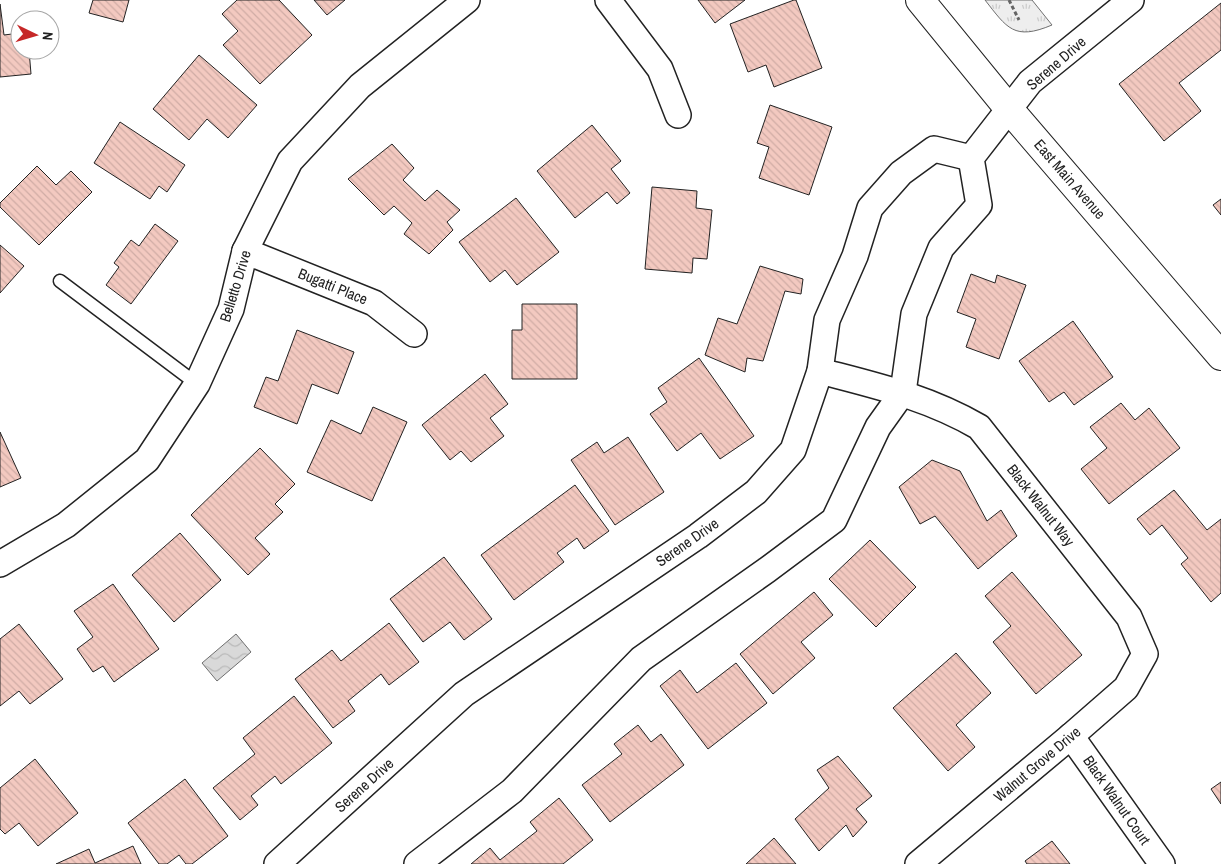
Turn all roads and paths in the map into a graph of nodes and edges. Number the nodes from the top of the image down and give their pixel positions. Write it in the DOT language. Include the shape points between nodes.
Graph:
graph roads {
  1 [pos="467,0"];
  2 [pos="608,0"];
  3 [pos="920,0"];
  4 [pos="1009,0"];
  5 [pos="1131,0"];
  6 [pos="1019,20"];
  7 [pos="1010,109"];
  8 [pos="678,115"];
  9 [pos="971,158"];
  10 [pos="245,251"];
  11 [pos="60,281"];
  12 [pos="414,334"];
  13 [pos="1221,356"];
  14 [pos="820,371"];
  15 [pos="197,384"];
  16 [pos="903,392"];
  17 [pos="0,564"];
  18 [pos="1145,654"];
  19 [pos="1071,736"];
  20 [pos="277,864"];
  21 [pos="417,864"];
  22 [pos="918,864"];
  23 [pos="1162,864"];
  1 -- 10 [label="street, Belletto Drive" via="360,86 290,161"];
  2 -- 8 [label="street" via="660,69"];
  3 -- 7 [label="main road, East Main Avenue"];
  4 -- 6 [label="path"];
  5 -- 7 [label="street, Serene Drive" via="1030,82"];
  7 -- 9 [label="street, Serene Drive"];
  7 -- 13 [label="main road, East Main Avenue"];
  9 -- 14 [label="street, Serene Drive" via="934,149 901,173 870,208 855,256 827,320"];
  9 -- 16 [label="street" via="979,205 941,248 914,314"];
  10 -- 12 [label="street, Bugatti Place" via="374,303"];
  10 -- 15 [label="street, Belletto Drive" via="231,309"];
  11 -- 15 [label="lane"];
  14 -- 16 [label="street, Black Walnut Way"];
  14 -- 20 [label="street, Serene Drive" via="793,450 756,492 698,536 464,694"];
  15 -- 17 [label="street, Belletto Drive" via="147,460 66,525"];
  16 -- 18 [label="street, Black Walnut Way" via="948,409 979,427 1129,617"];
  16 -- 21 [label="street" via="878,427 834,520 641,659 512,792"];
  18 -- 19 [label="street, Walnut Grove Drive" via="1126,688"];
  19 -- 22 [label="street, Walnut Grove Drive"];
  19 -- 23 [label="street, Black Walnut Court"];
}
